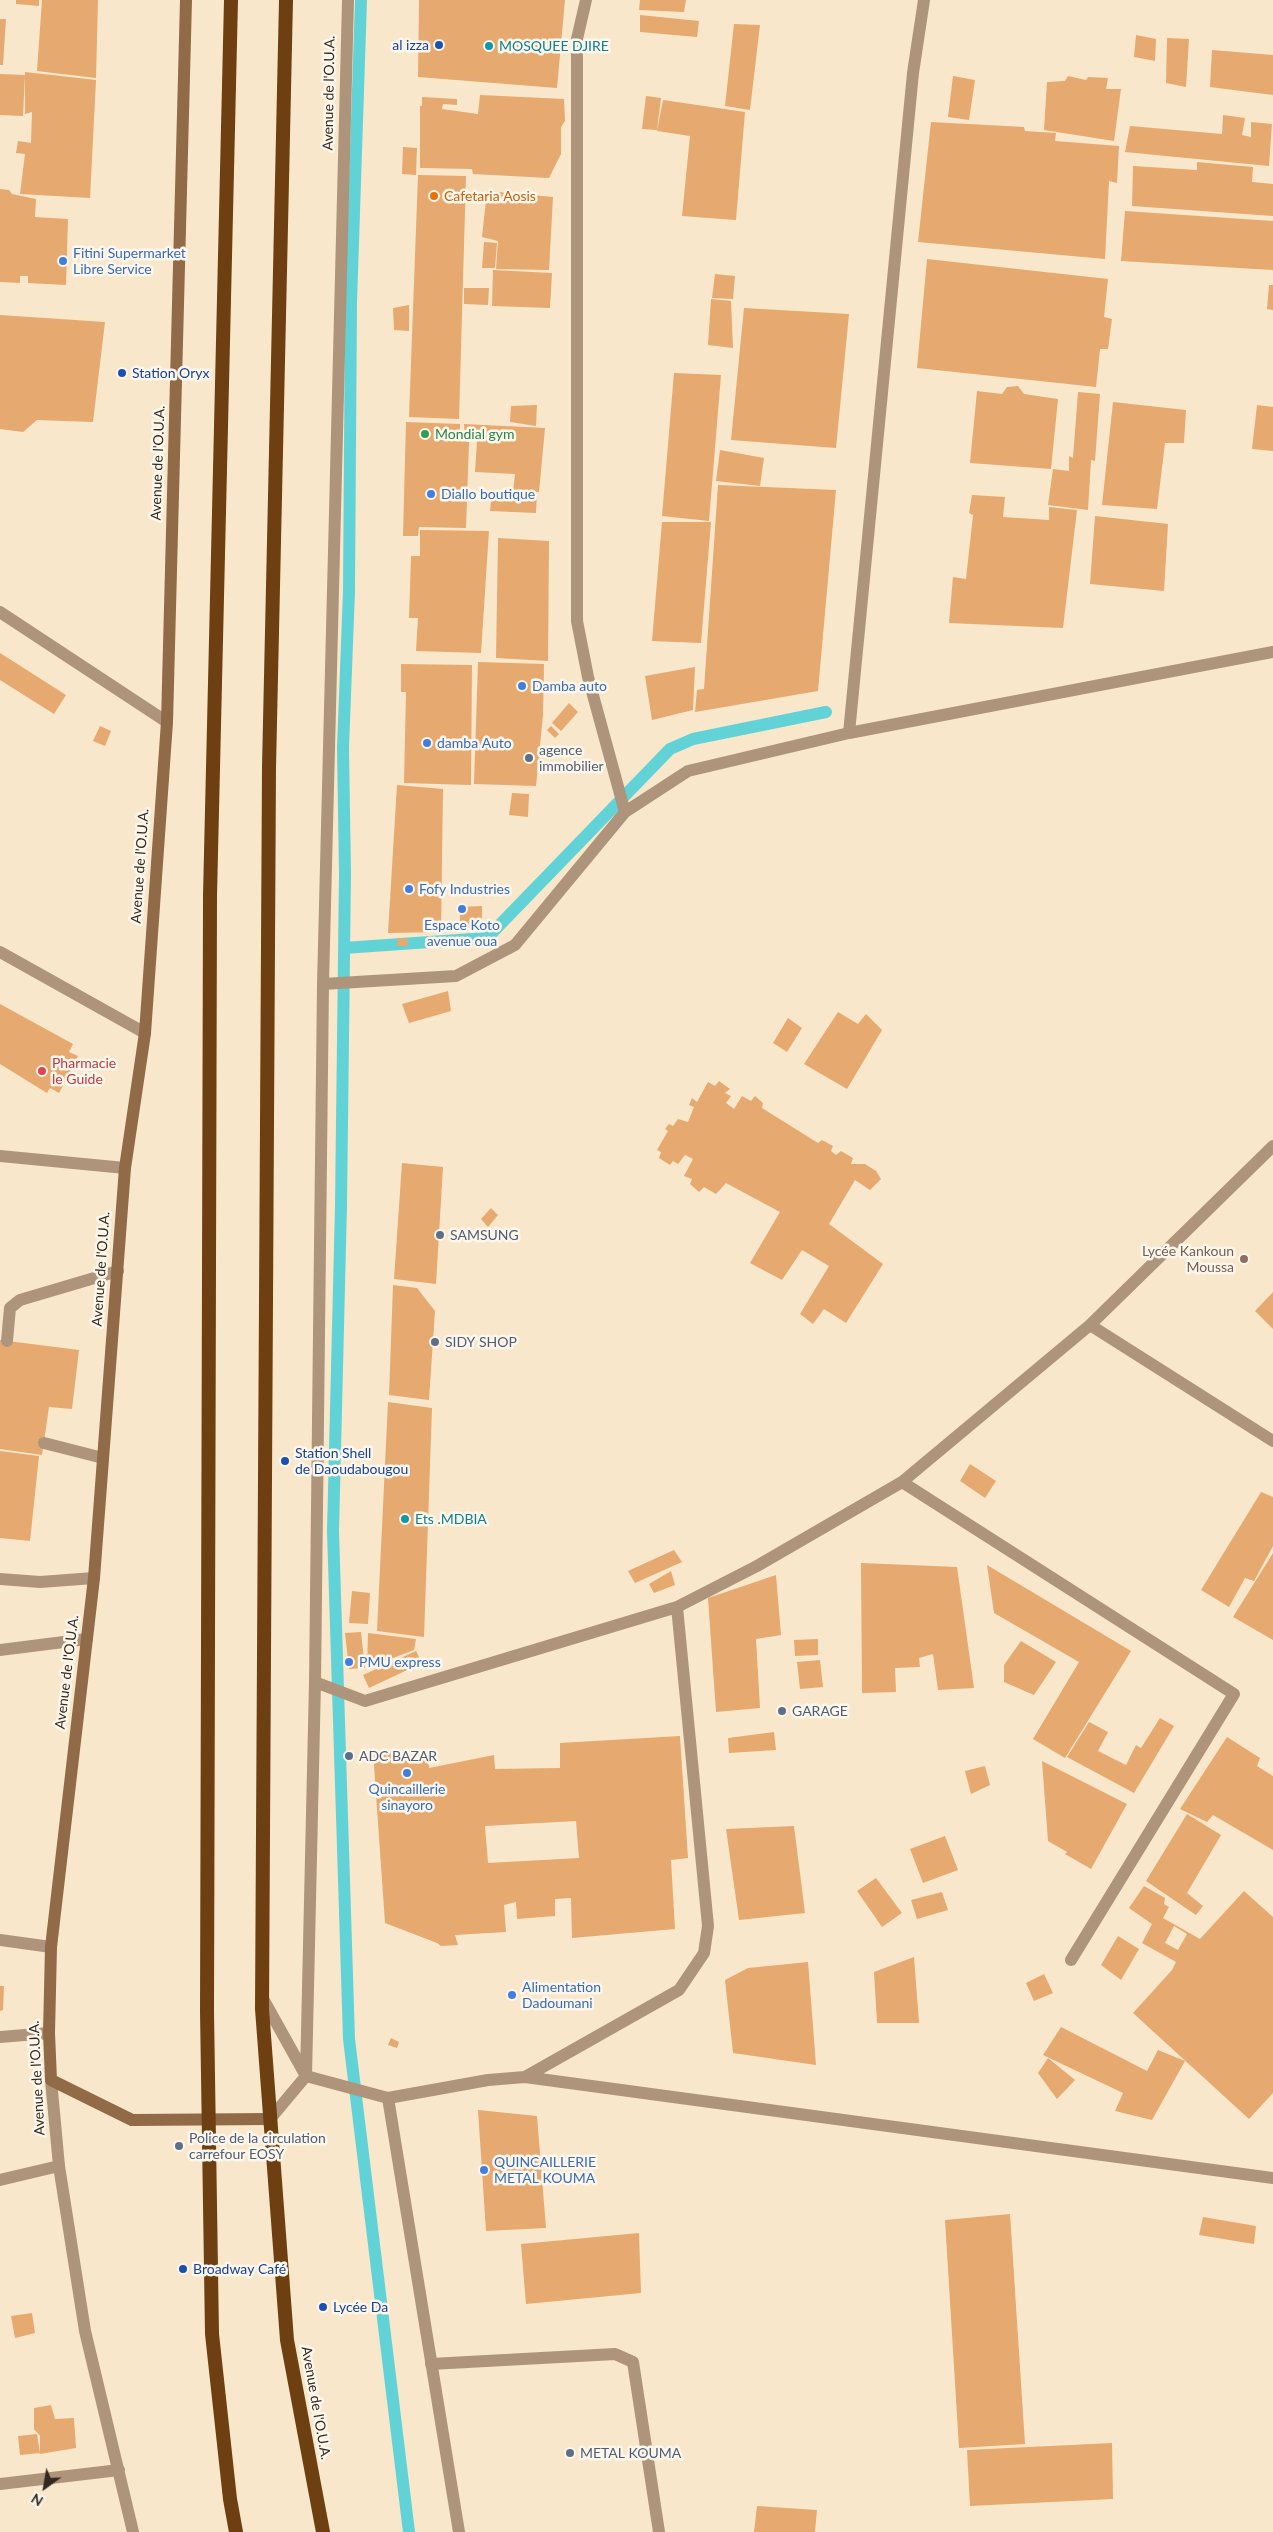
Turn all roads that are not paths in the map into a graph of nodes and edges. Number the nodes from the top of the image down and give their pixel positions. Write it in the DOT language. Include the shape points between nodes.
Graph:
graph roads {
  1 [pos="186,0"];
  2 [pos="231,0"];
  3 [pos="286,0"];
  4 [pos="348,0"];
  5 [pos="586,0"];
  6 [pos="924,0"];
  7 [pos="0,612"];
  8 [pos="1273,652"];
  9 [pos="167,722"];
  10 [pos="849,734"];
  11 [pos="625,812"];
  12 [pos="0,952"];
  13 [pos="323,984"];
  14 [pos="145,1033"];
  15 [pos="1273,1146"];
  16 [pos="0,1156"];
  17 [pos="126,1168"];
  18 [pos="118,1271"];
  19 [pos="1090,1325"];
  20 [pos="7,1341"];
  21 [pos="1273,1441"];
  22 [pos="44,1443"];
  23 [pos="103,1458"];
  24 [pos="902,1482"];
  25 [pos="0,1578"];
  26 [pos="94,1578"];
  27 [pos="676,1607"];
  28 [pos="87,1639"];
  29 [pos="0,1650"];
  30 [pos="316,1682"];
  31 [pos="0,1940"];
  32 [pos="51,1947"];
  33 [pos="1071,1960"];
  34 [pos="262,1997"];
  35 [pos="49,2033"];
  36 [pos="0,2037"];
  37 [pos="306,2076"];
  38 [pos="525,2077"];
  39 [pos="51,2080"];
  40 [pos="388,2098"];
  41 [pos="270,2119"];
  42 [pos="210,2120"];
  43 [pos="58,2166"];
  44 [pos="1273,2178"];
  45 [pos="0,2180"];
  46 [pos="431,2364"];
  47 [pos="119,2470"];
  48 [pos="0,2484"];
  49 [pos="133,2532"];
  50 [pos="236,2532"];
  51 [pos="322,2532"];
  52 [pos="459,2532"];
  53 [pos="659,2532"];
  1 -- 9 [label="main road, Avenue de l'O.U.A."];
  2 -- 42 [label="highway" via="210,896 206,2001"];
  3 -- 34 [label="highway, Avenue de l'O.U.A." via="269,766"];
  4 -- 13 [label="street, Avenue de l'O.U.A."];
  5 -- 11 [label="street" via="577,38 577,621 588,677"];
  6 -- 10 [label="street" via="913,73"];
  7 -- 9 [label="street"];
  8 -- 10 [label="street"];
  9 -- 14 [label="main road, Avenue de l'O.U.A."];
  10 -- 11 [label="street" via="688,771"];
  11 -- 13 [label="street" via="515,945 456,976"];
  12 -- 14 [label="street"];
  13 -- 30 [label="street, Avenue de l'O.U.A."];
  14 -- 17 [label="main road, Avenue de l'O.U.A."];
  15 -- 19 [label="street"];
  16 -- 17 [label="street"];
  17 -- 18 [label="main road, Avenue de l'O.U.A."];
  18 -- 20 [label="street" via="20,1300 10,1308"];
  18 -- 23 [label="main road, Avenue de l'O.U.A."];
  19 -- 21 [label="street"];
  19 -- 24 [label="street"];
  22 -- 23 [label="street"];
  23 -- 26 [label="main road, Avenue de l'O.U.A."];
  24 -- 27 [label="street" via="757,1566"];
  24 -- 33 [label="street" via="1234,1694"];
  25 -- 26 [label="street" via="40,1582"];
  26 -- 28 [label="main road, Avenue de l'O.U.A."];
  27 -- 30 [label="street" via="365,1701"];
  27 -- 38 [label="street" via="708,1926 704,1953 679,1990"];
  28 -- 29 [label="street"];
  28 -- 32 [label="main road, Avenue de l'O.U.A."];
  30 -- 37 [label="street, Avenue de l'O.U.A."];
  31 -- 32 [label="street"];
  32 -- 35 [label="main road, Avenue de l'O.U.A."];
  34 -- 37 [label="street"];
  34 -- 41 [label="highway, Avenue de l'O.U.A."];
  35 -- 36 [label="street"];
  35 -- 39 [label="main road, Avenue de l'O.U.A."];
  37 -- 40 [label="street"];
  37 -- 41 [label="street"];
  38 -- 40 [label="street" via="488,2080"];
  38 -- 44 [label="street"];
  39 -- 42 [label="main road" via="132,2120"];
  39 -- 43 [label="street, Avenue de l'O.U.A."];
  40 -- 46 [label="street"];
  41 -- 42 [label="main road"];
  41 -- 51 [label="highway, Avenue de l'O.U.A." via="288,2340"];
  42 -- 50 [label="highway" via="212,2334"];
  43 -- 45 [label="street"];
  43 -- 47 [label="street, Avenue de l'O.U.A." via="86,2331"];
  46 -- 52 [label="street"];
  46 -- 53 [label="street" via="616,2354 633,2362"];
  47 -- 48 [label="street"];
  47 -- 49 [label="street, Avenue de l'O.U.A."];
}
